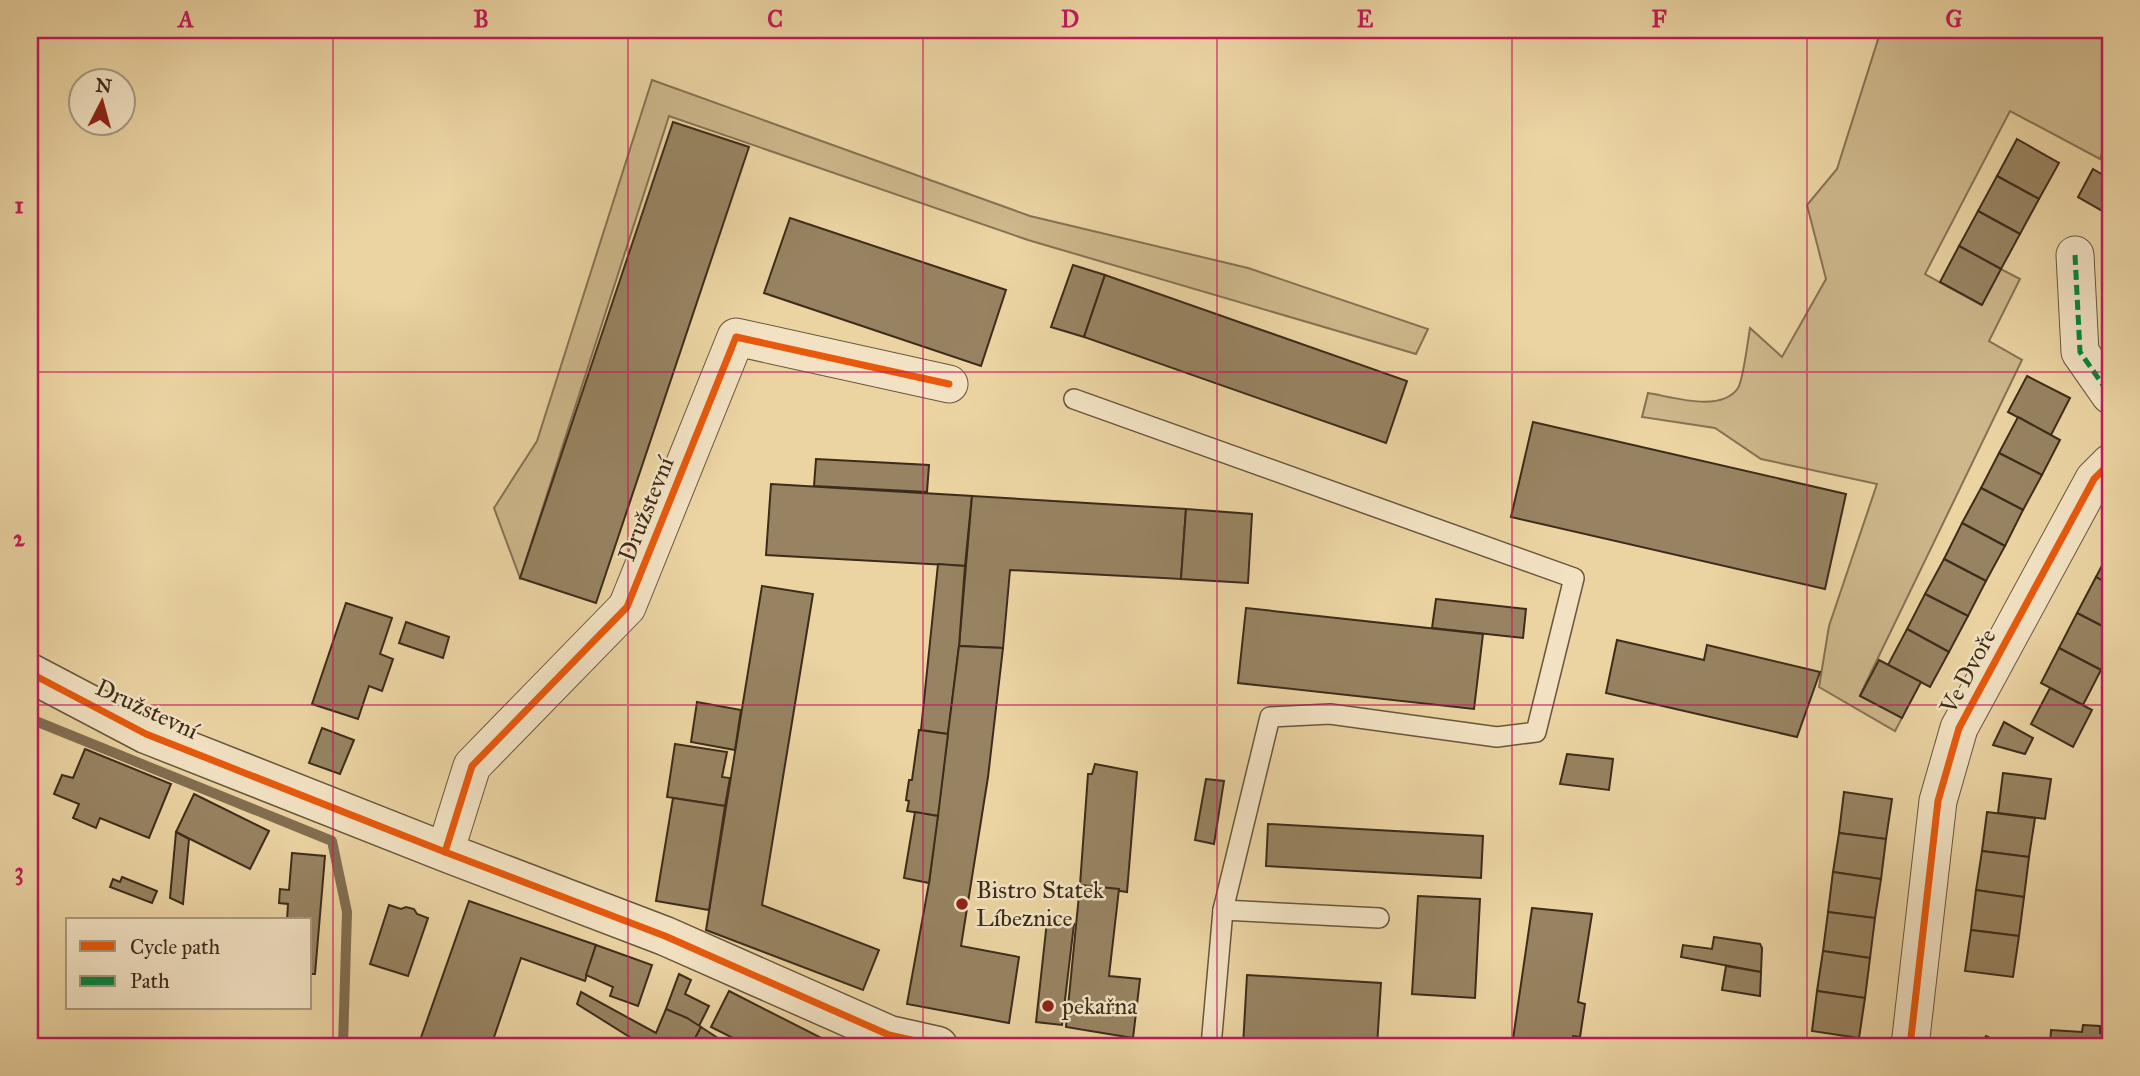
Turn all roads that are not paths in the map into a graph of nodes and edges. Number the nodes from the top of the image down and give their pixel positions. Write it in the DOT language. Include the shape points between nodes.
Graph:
graph roads {
  1 [pos="2074,255"];
  2 [pos="949,384"];
  3 [pos="2110,395"];
  4 [pos="1074,398"];
  5 [pos="2110,463"];
  6 [pos="30,673"];
  7 [pos="445,852"];
  8 [pos="1223,910"];
  9 [pos="1379,918"];
  10 [pos="888,1041"];
  11 [pos="938,1046"];
  12 [pos="1211,1046"];
  13 [pos="1910,1046"];
  1 -- 3 [label="street" via="2080,352"];
  2 -- 7 [label="street, Družstevní" via="736,337 627,607 472,766"];
  4 -- 8 [label="lane" via="1574,578 1536,732 1497,737 1330,714 1270,718"];
  5 -- 13 [label="street, Ve Dvoře" via="2094,479 1959,728 1938,801"];
  6 -- 7 [label="street, Družstevní" via="146,734"];
  7 -- 10 [label="street, Družstevní" via="665,936"];
  8 -- 9 [label="lane"];
  8 -- 12 [label="lane"];
  10 -- 11 [label="street, Družstevní"];
}
